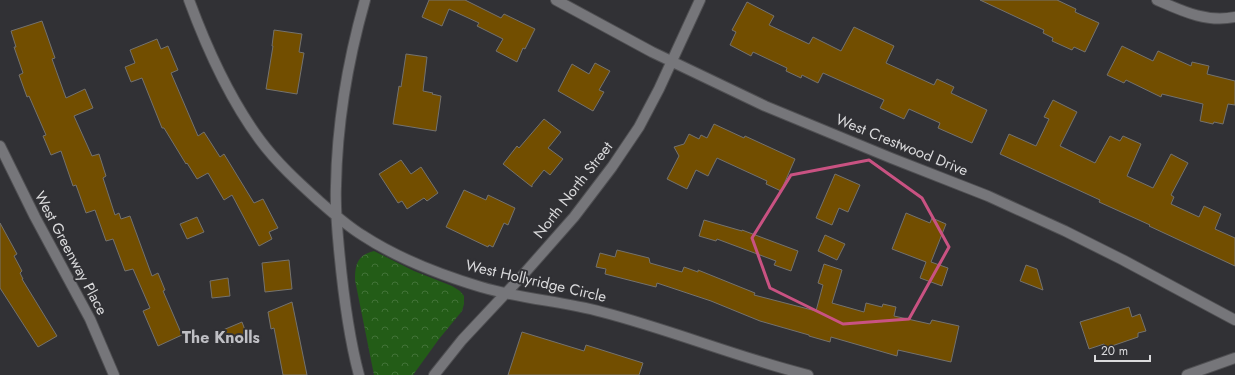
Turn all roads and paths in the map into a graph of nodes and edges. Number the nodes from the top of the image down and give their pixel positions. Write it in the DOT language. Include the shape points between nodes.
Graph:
graph roads {
  1 [pos="189,0"];
  2 [pos="365,0"];
  3 [pos="556,0"];
  4 [pos="700,0"];
  5 [pos="1157,0"];
  6 [pos="1235,17"];
  7 [pos="672,62"];
  8 [pos="0,146"];
  9 [pos="337,216"];
  10 [pos="505,293"];
  11 [pos="1235,320"];
  12 [pos="1235,358"];
  13 [pos="114,375"];
  14 [pos="359,375"];
  15 [pos="434,375"];
  16 [pos="808,375"];
  17 [pos="1187,375"];
  1 -- 9 [label="street, West Hollyridge Circle" via="221,76 254,132 288,172"];
  2 -- 9 [label="street" via="341,114 336,185"];
  3 -- 7 [label="street, West Crestwood Drive"];
  4 -- 7 [label="street, North North Street"];
  5 -- 6 [label="street" via="1199,16 1223,19"];
  7 -- 10 [label="street, North North Street" via="639,127 612,167 574,217"];
  7 -- 11 [label="street, West Crestwood Drive" via="775,110 1033,216 1114,255"];
  8 -- 13 [label="street, West Greenway Place" via="34,217 90,320"];
  9 -- 10 [label="street, West Hollyridge Circle" via="366,238 413,261 465,282"];
  9 -- 14 [label="street" via="343,292"];
  10 -- 15 [label="street, North North Street"];
  10 -- 16 [label="street, West Hollyridge Circle" via="613,314"];
  12 -- 17 [label="street"];
}
